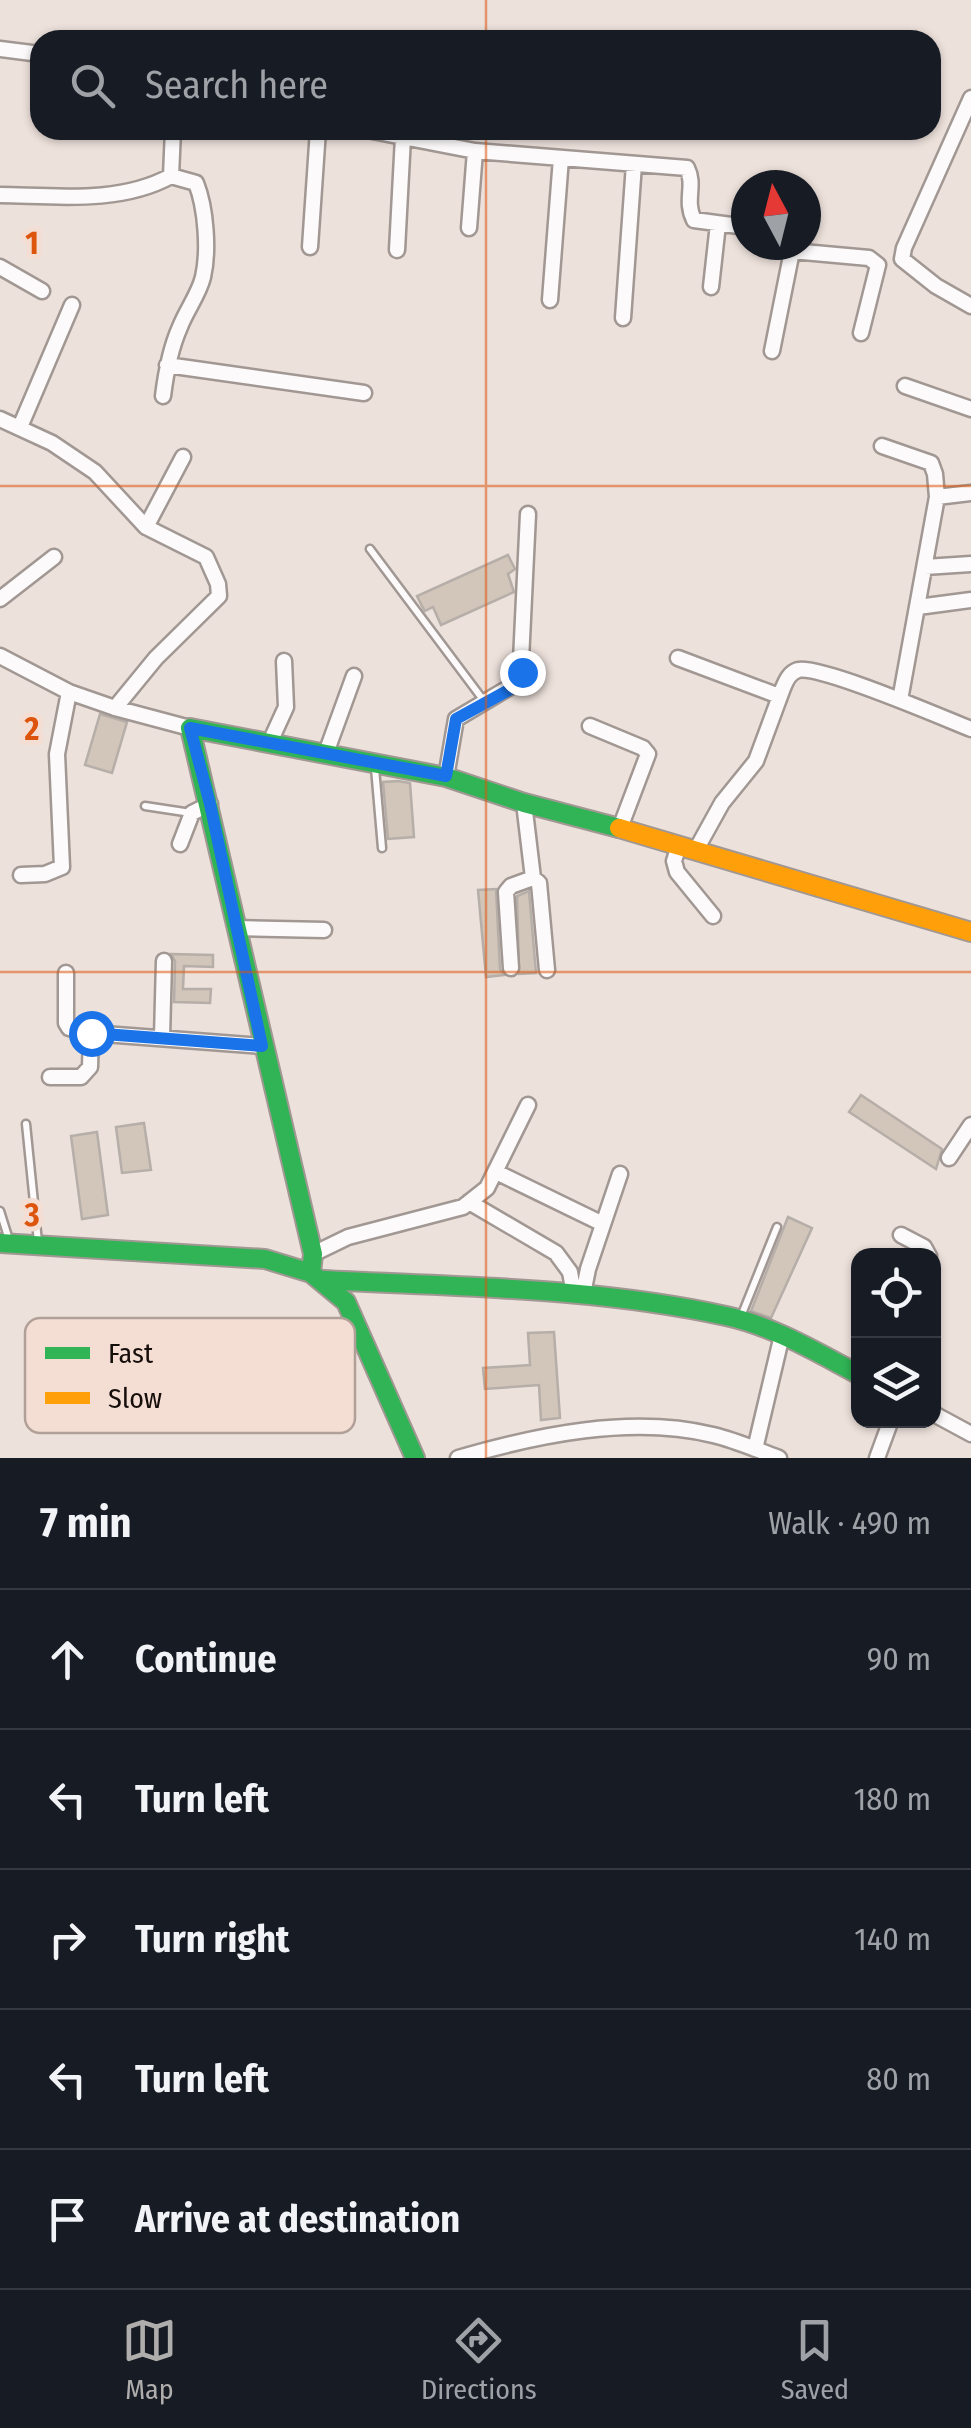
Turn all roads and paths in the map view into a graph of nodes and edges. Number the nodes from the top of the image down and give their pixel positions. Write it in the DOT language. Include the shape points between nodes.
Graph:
graph roads {
  1 [pos="0,48"];
  2 [pos="30,52"];
  3 [pos="971,98"];
  4 [pos="173,140"];
  5 [pos="317,140"];
  6 [pos="403,140"];
  7 [pos="417,140"];
  8 [pos="475,152"];
  9 [pos="561,158"];
  10 [pos="634,164"];
  11 [pos="171,176"];
  12 [pos="0,195"];
  13 [pos="718,224"];
  14 [pos="731,225"];
  15 [pos="469,228"];
  16 [pos="310,246"];
  17 [pos="397,250"];
  18 [pos="821,252"];
  19 [pos="791,260"];
  20 [pos="0,267"];
  21 [pos="711,287"];
  22 [pos="42,291"];
  23 [pos="550,300"];
  24 [pos="72,305"];
  25 [pos="971,306"];
  26 [pos="623,318"];
  27 [pos="861,333"];
  28 [pos="772,351"];
  29 [pos="167,365"];
  30 [pos="905,386"];
  31 [pos="364,393"];
  32 [pos="163,396"];
  33 [pos="971,409"];
  34 [pos="0,419"];
  35 [pos="20,427"];
  36 [pos="882,446"];
  37 [pos="183,458"];
  38 [pos="971,493"];
  39 [pos="936,496"];
  40 [pos="528,514"];
  41 [pos="146,526"];
  42 [pos="370,549"];
  43 [pos="54,557"];
  44 [pos="971,564"];
  45 [pos="925,566"];
  46 [pos="0,599"];
  47 [pos="971,600"];
  48 [pos="918,607"];
  49 [pos="0,656"];
  50 [pos="678,658"];
  51 [pos="284,661"];
  52 [pos="354,676"];
  53 [pos="69,692"];
  54 [pos="779,696"];
  55 [pos="900,700"];
  56 [pos="484,702"];
  57 [pos="114,708"];
  58 [pos="590,726"];
  59 [pos="190,728"];
  60 [pos="971,729"];
  61 [pos="270,742"];
  62 [pos="326,753"];
  63 [pos="374,762"];
  64 [pos="446,776"];
  65 [pos="524,803"];
  66 [pos="210,804"];
  67 [pos="145,806"];
  68 [pos="192,813"];
  69 [pos="620,828"];
  70 [pos="180,844"];
  71 [pos="382,848"];
  72 [pos="687,848"];
  73 [pos="21,876"];
  74 [pos="533,878"];
  75 [pos="713,916"];
  76 [pos="237,928"];
  77 [pos="324,930"];
  78 [pos="971,932"];
  79 [pos="164,961"];
  80 [pos="511,968"];
  81 [pos="547,970"];
  82 [pos="66,973"];
  83 [pos="91,1033"];
  84 [pos="162,1037"];
  85 [pos="262,1046"];
  86 [pos="50,1077"];
  87 [pos="528,1105"];
  88 [pos="26,1124"];
  89 [pos="971,1124"];
  90 [pos="949,1158"];
  91 [pos="496,1172"];
  92 [pos="620,1174"];
  93 [pos="468,1202"];
  94 [pos="0,1211"];
  95 [pos="603,1224"];
  96 [pos="777,1228"];
  97 [pos="901,1235"];
  98 [pos="5,1244"];
  99 [pos="38,1246"];
  100 [pos="925,1248"];
  101 [pos="316,1269"];
  102 [pos="578,1294"];
  103 [pos="353,1318"];
  104 [pos="740,1320"];
  105 [pos="355,1322"];
  106 [pos="782,1335"];
  107 [pos="851,1370"];
  108 [pos="941,1418"];
  109 [pos="888,1428"];
  110 [pos="971,1434"];
  111 [pos="755,1449"];
  112 [pos="415,1458"];
  113 [pos="458,1458"];
  114 [pos="779,1458"];
  115 [pos="877,1458"];
  1 -- 2 [label="street"];
  3 -- 25 [label="street" via="902,259"];
  4 -- 11 [label="street"];
  5 -- 16 [label="street"];
  6 -- 17 [label="street"];
  7 -- 8 [label="street"];
  8 -- 9 [label="street"];
  8 -- 15 [label="street"];
  9 -- 10 [label="street"];
  9 -- 23 [label="street"];
  10 -- 13 [label="street" via="687,168 694,220"];
  10 -- 26 [label="street"];
  11 -- 12 [label="street" via="151,187 97,196"];
  11 -- 29 [label="street" via="196,183 201,194 205,251 203,279"];
  13 -- 14 [label="street"];
  13 -- 21 [label="street"];
  18 -- 27 [label="street" via="878,265"];
  19 -- 28 [label="street"];
  20 -- 22 [label="street"];
  24 -- 35 [label="street"];
  29 -- 31 [label="street"];
  29 -- 32 [label="street"];
  30 -- 33 [label="street"];
  34 -- 35 [label="street"];
  35 -- 41 [label="street" via="95,472"];
  36 -- 39 [label="street" via="931,463"];
  37 -- 41 [label="street"];
  38 -- 39 [label="street"];
  39 -- 45 [label="street"];
  40 -- 56 [label="street" via="520,681"];
  41 -- 57 [label="street" via="206,556 219,596"];
  42 -- 56 [label="lane"];
  43 -- 46 [label="street"];
  44 -- 45 [label="street"];
  45 -- 48 [label="street"];
  47 -- 48 [label="street"];
  48 -- 55 [label="street"];
  49 -- 53 [label="street"];
  50 -- 54 [label="street"];
  51 -- 61 [label="street" via="286,707"];
  52 -- 62 [label="street"];
  53 -- 57 [label="street"];
  53 -- 73 [label="street" via="56,754 62,867"];
  54 -- 55 [label="street" via="798,670"];
  54 -- 72 [label="street" via="756,761"];
  55 -- 60 [label="street"];
  56 -- 64 [label="street" via="456,719"];
  57 -- 59 [label="street"];
  58 -- 69 [label="street" via="648,754"];
  59 -- 61 [label="street"];
  59 -- 66 [label="street"];
  61 -- 62 [label="street"];
  62 -- 63 [label="street"];
  63 -- 64 [label="street"];
  63 -- 71 [label="lane"];
  64 -- 65 [label="street"];
  65 -- 69 [label="street"];
  65 -- 74 [label="street"];
  66 -- 68 [label="street"];
  66 -- 76 [label="street"];
  67 -- 68 [label="lane"];
  68 -- 70 [label="street"];
  69 -- 72 [label="street"];
  72 -- 75 [label="street" via="674,861 676,872"];
  72 -- 78 [label="street"];
  74 -- 80 [label="street" via="506,892"];
  74 -- 81 [label="street" via="539,884"];
  76 -- 77 [label="street"];
  76 -- 85 [label="street"];
  79 -- 84 [label="street"];
  82 -- 83 [label="street" via="66,1026"];
  83 -- 84 [label="street"];
  83 -- 86 [label="street" via="90,1067 81,1078"];
  84 -- 85 [label="street"];
  85 -- 101 [label="street"];
  87 -- 91 [label="street"];
  88 -- 99 [label="lane"];
  89 -- 90 [label="street"];
  91 -- 93 [label="street"];
  91 -- 95 [label="street"];
  92 -- 95 [label="street"];
  93 -- 101 [label="street" via="348,1237"];
  93 -- 102 [label="street" via="556,1253"];
  94 -- 98 [label="lane"];
  95 -- 102 [label="street"];
  96 -- 104 [label="lane"];
  97 -- 100 [label="street"];
  98 -- 99 [label="street"];
  99 -- 101 [label="street" via="265,1258"];
  101 -- 102 [label="street"];
  101 -- 103 [label="street"];
  102 -- 104 [label="street"];
  104 -- 106 [label="street"];
  105 -- 112 [label="street"];
  106 -- 107 [label="street"];
  106 -- 111 [label="street"];
  108 -- 110 [label="street"];
  109 -- 115 [label="street"];
  111 -- 113 [label="street" via="710,1434 614,1428"];
  111 -- 114 [label="street"];
}
